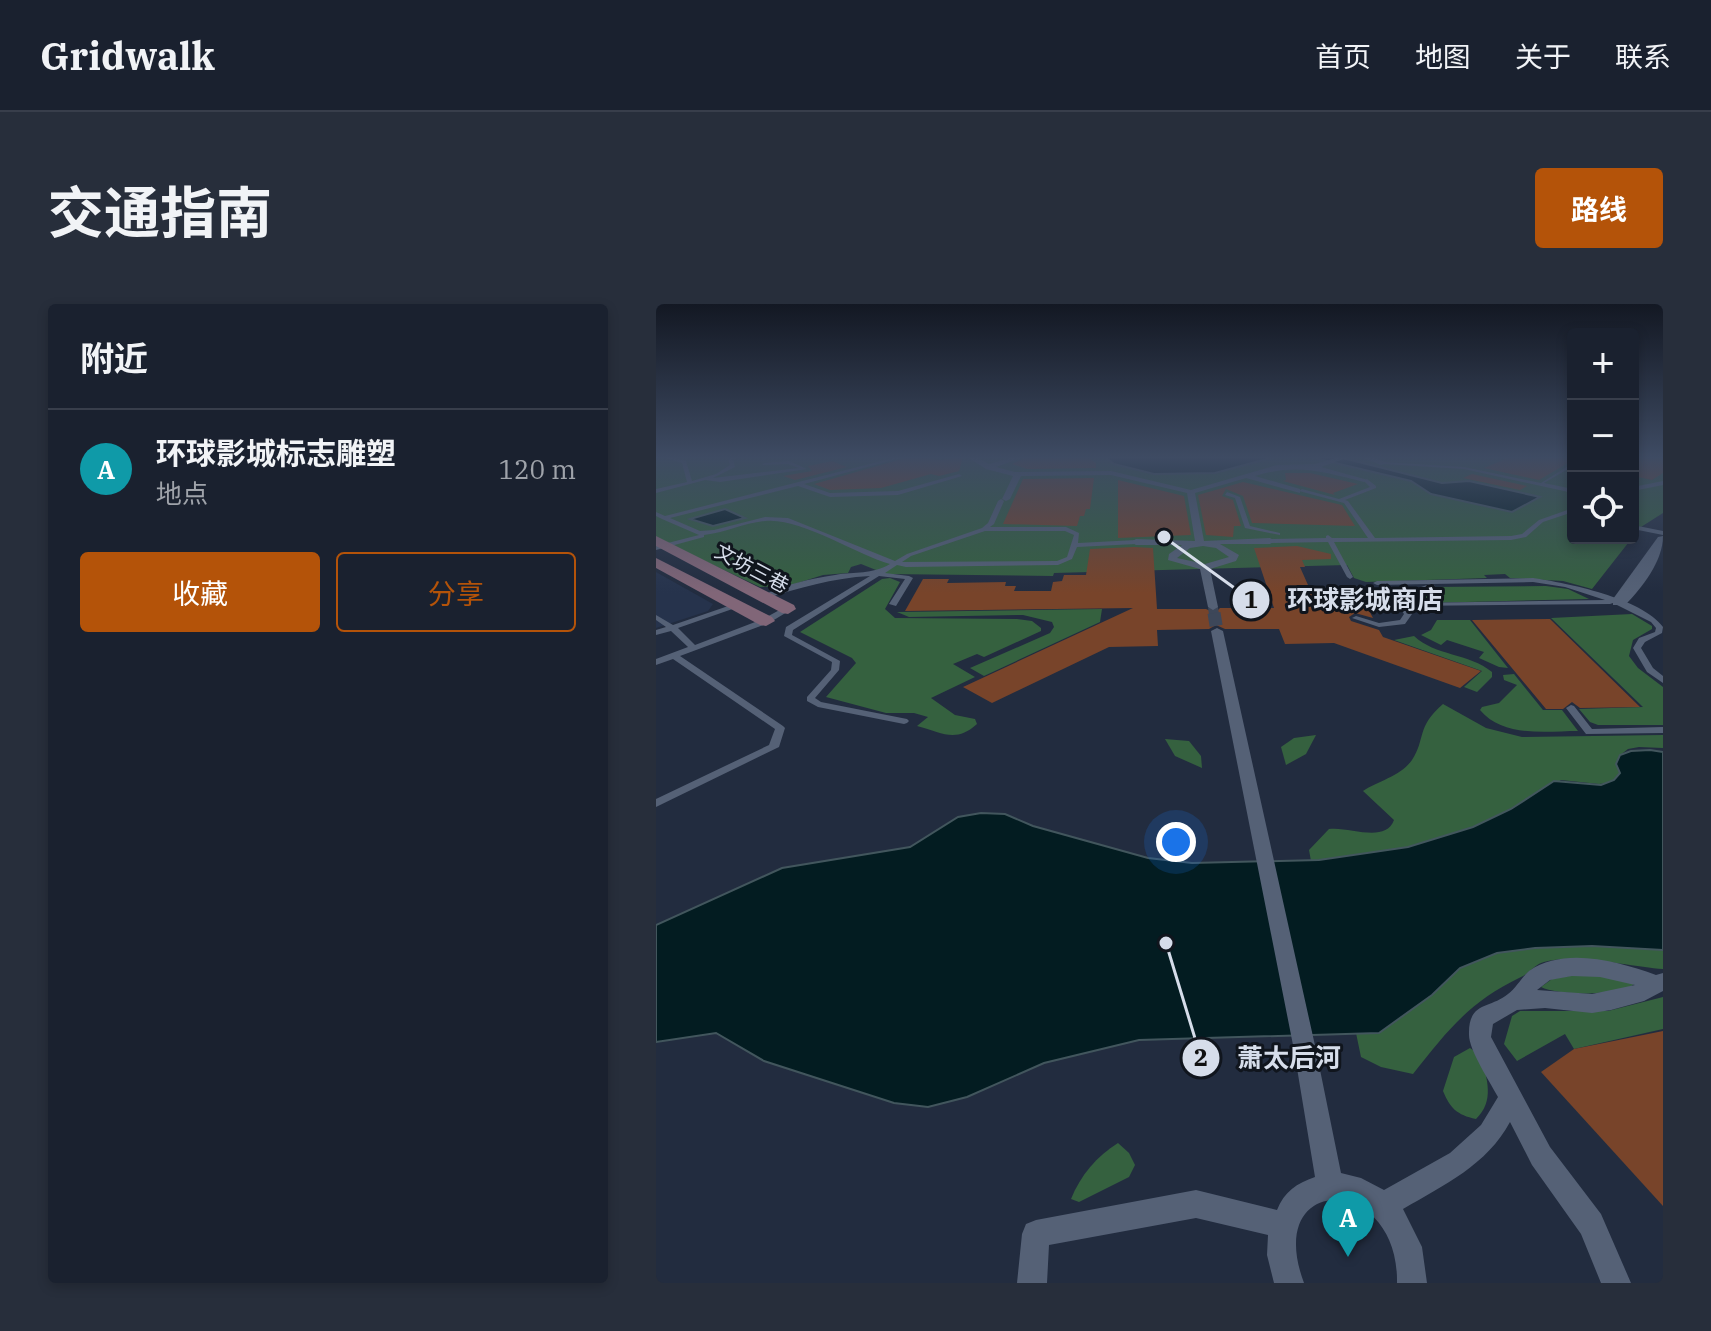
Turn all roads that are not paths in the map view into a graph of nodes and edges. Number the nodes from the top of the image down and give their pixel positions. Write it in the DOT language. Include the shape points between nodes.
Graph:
graph roads {
  1 [pos="726,502"];
  2 [pos="1002,502"];
  3 [pos="1193,502"];
  4 [pos="1239,502"];
  5 [pos="1345,502"];
  6 [pos="1567,513"];
  7 [pos="660,516"];
  8 [pos="1639,528"];
  9 [pos="984,529"];
  10 [pos="714,532"];
  11 [pos="1663,533"];
  12 [pos="1370,536"];
  13 [pos="1328,537"];
  14 [pos="1277,539"];
  15 [pos="1663,540"];
  16 [pos="1136,542"];
  17 [pos="1200,542"];
  18 [pos="659,544"];
  19 [pos="1074,545"];
  20 [pos="656,562"];
  21 [pos="897,563"];
  22 [pos="915,565"];
  23 [pos="1205,567"];
  24 [pos="875,574"];
  25 [pos="899,576"];
  26 [pos="1350,577"];
  27 [pos="1543,582"];
  28 [pos="1377,583"];
  29 [pos="1412,593"];
  30 [pos="764,597"];
  31 [pos="1349,601"];
  32 [pos="1619,602"];
  33 [pos="893,604"];
  34 [pos="1401,604"];
  35 [pos="737,606"];
  36 [pos="1213,607"];
  37 [pos="788,609"];
  38 [pos="1408,614"];
  39 [pos="656,617"];
  40 [pos="1356,618"];
  41 [pos="766,621"];
  42 [pos="673,628"];
  43 [pos="1217,631"];
  44 [pos="656,633"];
  45 [pos="694,648"];
  46 [pos="673,655"];
  47 [pos="656,662"];
  48 [pos="1663,680"];
  49 [pos="1571,708"];
  50 [pos="904,721"];
  51 [pos="1663,730"];
  52 [pos="656,803"];
  53 [pos="1659,982"];
  54 [pos="1517,998"];
  55 [pos="1511,1097"];
  56 [pos="1330,1187"];
  57 [pos="1382,1206"];
  58 [pos="1283,1225"];
  59 [pos="1032,1283"];
  60 [pos="1289,1283"];
  61 [pos="1412,1283"];
  62 [pos="1616,1283"];
  1 -- 7 [label="lane"];
  2 -- 9 [label="lane"];
  3 -- 17 [label="street"];
  4 -- 14 [label="lane" via="1247,527"];
  5 -- 12 [label="lane"];
  6 -- 12 [label="lane" via="1511,538"];
  7 -- 10 [label="lane" via="690,531"];
  8 -- 11 [label="lane"];
  9 -- 19 [label="lane" via="1066,529 1077,534"];
  9 -- 21 [label="lane"];
  10 -- 18 [label="lane"];
  10 -- 21 [label="lane" via="778,518"];
  12 -- 13 [label="lane"];
  13 -- 14 [label="lane"];
  13 -- 26 [label="lane"];
  14 -- 17 [label="street"];
  15 -- 32 [label="street"];
  16 -- 17 [label="street"];
  16 -- 19 [label="lane"];
  17 -- 23 [label="street" via="1175,552 1173,560"];
  17 -- 23 [label="street" via="1234,555"];
  18 -- 30 [label="main road, 文坊三巷"];
  19 -- 22 [label="lane" via="1070,558 1058,563"];
  20 -- 35 [label="main road, 文坊三巷"];
  21 -- 22 [label="lane"];
  21 -- 24 [label="lane"];
  22 -- 25 [label="lane"];
  23 -- 36 [label="street"];
  24 -- 25 [label="lane"];
  24 -- 30 [label="lane" via="819,578"];
  24 -- 50 [label="lane" via="789,629 788,636 836,661 835,670 810,699"];
  25 -- 33 [label="lane" via="909,578"];
  27 -- 28 [label="lane"];
  27 -- 29 [label="lane" via="1427,586"];
  27 -- 32 [label="lane"];
  30 -- 37 [label="main road, 文坊三巷"];
  31 -- 34 [label="lane" via="1369,595"];
  32 -- 34 [label="lane"];
  32 -- 38 [label="lane" via="1618,609"];
  32 -- 48 [label="lane" via="1660,628 1637,648"];
  34 -- 38 [label="lane"];
  35 -- 41 [label="main road, 文坊三巷"];
  35 -- 42 [label="lane"];
  37 -- 41 [label="lane"];
  38 -- 40 [label="lane" via="1402,622 1388,625"];
  39 -- 42 [label="lane"];
  41 -- 45 [label="lane"];
  42 -- 44 [label="lane"];
  42 -- 45 [label="lane"];
  43 -- 56 [label="street"];
  45 -- 46 [label="lane"];
  46 -- 47 [label="lane"];
  46 -- 52 [label="lane" via="780,728 774,747"];
  49 -- 51 [label="lane" via="1589,732"];
  53 -- 54 [label="street" via="1608,1002"];
  53 -- 54 [label="street" via="1620,971 1567,969 1543,973"];
  54 -- 55 [label="street" via="1482,1019 1480,1038"];
  55 -- 57 [label="street" via="1490,1134 1459,1162"];
  55 -- 62 [label="street" via="1541,1156 1591,1224"];
  56 -- 57 [label="street" via="1364,1194"];
  56 -- 58 [label="street" via="1307,1194"];
  57 -- 61 [label="street" via="1409,1246"];
  58 -- 59 [label="street" via="1196,1204 1036,1234"];
  58 -- 60 [label="street" via="1280,1248"];
}
